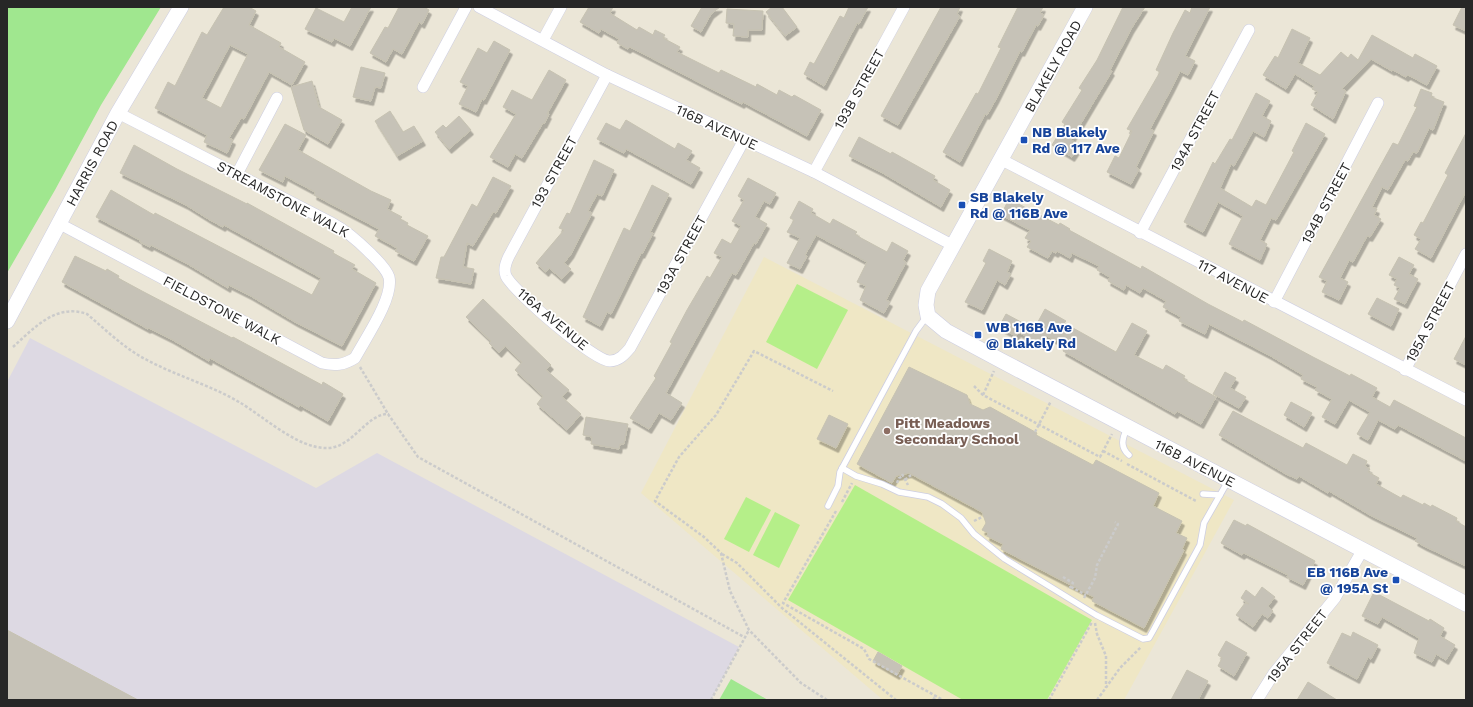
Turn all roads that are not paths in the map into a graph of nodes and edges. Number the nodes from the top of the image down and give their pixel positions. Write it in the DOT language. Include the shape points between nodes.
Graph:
graph roads {
  1 [pos="181,7"];
  2 [pos="466,7"];
  3 [pos="479,7"];
  4 [pos="561,7"];
  5 [pos="904,7"];
  6 [pos="1085,7"];
  7 [pos="1249,30"];
  8 [pos="543,40"];
  9 [pos="607,76"];
  10 [pos="423,87"];
  11 [pos="277,98"];
  12 [pos="1378,103"];
  13 [pos="118,113"];
  14 [pos="744,140"];
  15 [pos="1002,160"];
  16 [pos="814,172"];
  17 [pos="237,174"];
  18 [pos="60,224"];
  19 [pos="1140,232"];
  20 [pos="954,246"];
  21 [pos="1466,254"];
  22 [pos="504,271"];
  23 [pos="1274,302"];
  24 [pos="928,316"];
  25 [pos="7,321"];
  26 [pos="354,358"];
  27 [pos="609,361"];
  28 [pos="1405,370"];
  29 [pos="1466,400"];
  30 [pos="1120,430"];
  31 [pos="1129,455"];
  32 [pos="841,470"];
  33 [pos="1228,480"];
  34 [pos="1203,494"];
  35 [pos="1220,495"];
  36 [pos="828,506"];
  37 [pos="1362,551"];
  38 [pos="1466,604"];
  39 [pos="1257,700"];
  1 -- 13 [label="street, HARRIS ROAD"];
  2 -- 10 [label="street"];
  3 -- 8 [label="street, 116B AVENUE"];
  4 -- 8 [label="street"];
  5 -- 16 [label="street, 193B STREET"];
  6 -- 15 [label="street, BLAKELY ROAD"];
  7 -- 19 [label="street, 194A STREET"];
  8 -- 9 [label="street, 116B AVENUE"];
  9 -- 14 [label="street, 116B AVENUE"];
  9 -- 22 [label="street, 193 STREET" via="509,256"];
  11 -- 17 [label="street"];
  12 -- 23 [label="street, 194B STREET"];
  13 -- 17 [label="street, STREAMSTONE WALK"];
  13 -- 18 [label="street, HARRIS ROAD"];
  14 -- 16 [label="street, 116B AVENUE"];
  14 -- 27 [label="street, 193A STREET" via="630,348 624,355"];
  15 -- 19 [label="street, 117 AVENUE"];
  15 -- 20 [label="street, BLAKELY ROAD"];
  16 -- 20 [label="street, 116B AVENUE"];
  17 -- 26 [label="street, STREAMSTONE WALK" via="342,228 379,261 389,277 390,284 384,303"];
  18 -- 25 [label="street, HARRIS ROAD"];
  18 -- 26 [label="street, FIELDSTONE WALK" via="322,363 340,365"];
  19 -- 23 [label="street, 117 AVENUE"];
  20 -- 24 [label="street, BLAKELY ROAD" via="928,291"];
  21 -- 28 [label="street, 195A STREET"];
  22 -- 27 [label="street, 116A AVENUE" via="512,283 544,314 587,349"];
  23 -- 28 [label="street, 117 AVENUE"];
  24 -- 30 [label="street, 116B AVENUE" via="946,331"];
  24 -- 32 [label="lane" via="916,331"];
  28 -- 29 [label="street, 117 AVENUE"];
  30 -- 31 [label="lane" via="1124,450"];
  30 -- 33 [label="street, 116B AVENUE"];
  32 -- 35 [label="lane" via="899,492 928,497 942,504 1005,559 1096,615 1138,637 1148,638 1200,545 1204,523"];
  32 -- 36 [label="lane" via="838,486"];
  33 -- 35 [label="lane"];
  33 -- 37 [label="street, 116B AVENUE"];
  34 -- 35 [label="lane"];
  37 -- 38 [label="street, 116B AVENUE"];
  37 -- 39 [label="street, 195A STREET" via="1335,598 1274,673"];
}
